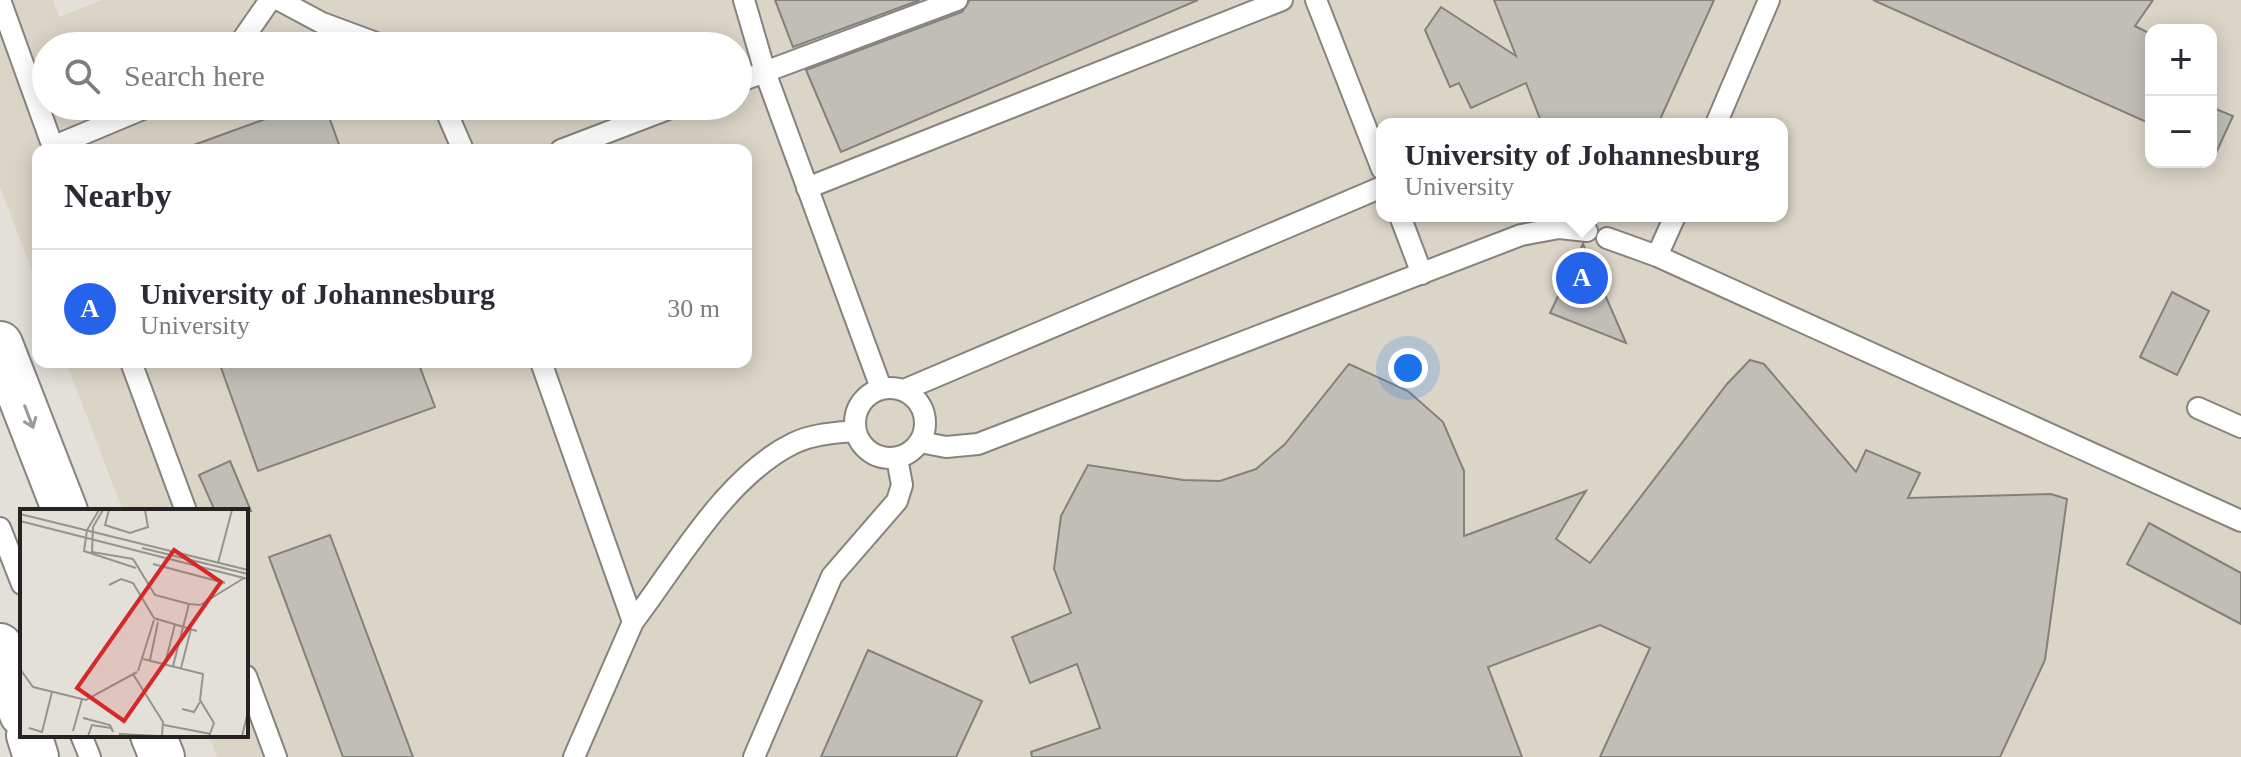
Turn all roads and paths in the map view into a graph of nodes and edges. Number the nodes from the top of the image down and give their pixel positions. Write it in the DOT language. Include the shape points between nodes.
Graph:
graph roads {
  1 [pos="0,0"];
  2 [pos="270,0"];
  3 [pos="279,0"];
  4 [pos="744,0"];
  5 [pos="957,0"];
  6 [pos="1282,0"];
  7 [pos="1316,0"];
  8 [pos="1769,0"];
  9 [pos="248,32"];
  10 [pos="346,32"];
  11 [pos="765,72"];
  12 [pos="752,77"];
  13 [pos="32,89"];
  14 [pos="1719,118"];
  15 [pos="43,120"];
  16 [pos="118,120"];
  17 [pos="450,120"];
  18 [pos="639,120"];
  19 [pos="52,144"];
  20 [pos="62,144"];
  21 [pos="460,144"];
  22 [pos="577,144"];
  23 [pos="1376,154"];
  24 [pos="807,188"];
  25 [pos="1376,190"];
  26 [pos="1402,222"];
  27 [pos="1672,222"];
  28 [pos="1657,256"];
  29 [pos="1422,274"];
  30 [pos="0,344"];
  31 [pos="133,368"];
  32 [pos="543,368"];
  33 [pos="881,388"];
  34 [pos="904,390"];
  35 [pos="2198,408"];
  36 [pos="2241,427"];
  37 [pos="855,431"];
  38 [pos="920,442"];
  39 [pos="897,458"];
  40 [pos="64,509"];
  41 [pos="185,509"];
  42 [pos="2241,521"];
  43 [pos="0,528"];
  44 [pos="20,579"];
  45 [pos="633,622"];
  46 [pos="0,646"];
  47 [pos="248,681"];
  48 [pos="20,708"];
  49 [pos="30,737"];
  50 [pos="82,737"];
  51 [pos="154,737"];
  52 [pos="36,757"];
  53 [pos="90,757"];
  54 [pos="162,757"];
  55 [pos="276,757"];
  56 [pos="574,757"];
  57 [pos="754,757"];
  1 -- 13 [label="lane"];
  2 -- 9 [label="lane"];
  3 -- 10 [label="lane"];
  4 -- 11 [label="lane"];
  5 -- 11 [label="lane"];
  6 -- 24 [label="lane"];
  7 -- 23 [label="lane"];
  8 -- 14 [label="lane"];
  11 -- 12 [label="lane"];
  11 -- 24 [label="lane"];
  15 -- 19 [label="lane"];
  16 -- 20 [label="lane"];
  17 -- 21 [label="lane"];
  18 -- 22 [label="lane"];
  24 -- 33 [label="lane"];
  25 -- 34 [label="lane"];
  26 -- 29 [label="lane"];
  27 -- 28 [label="lane"];
  28 -- 29 [label="lane" via="1597,234 1559,228 1521,235"];
  28 -- 42 [label="lane"];
  29 -- 38 [label="lane" via="978,444 946,447"];
  30 -- 40 [label="main road, one-way"];
  31 -- 41 [label="lane"];
  32 -- 45 [label="lane"];
  33 -- 34 [label="lane"];
  33 -- 37 [label="lane" via="859,403"];
  34 -- 38 [label="lane" via="924,412"];
  35 -- 36 [label="lane"];
  37 -- 39 [label="lane" via="871,453"];
  37 -- 45 [label="lane" via="818,434 767,458 733,489"];
  38 -- 39 [label="lane"];
  39 -- 57 [label="lane" via="902,485 897,501 832,576"];
  43 -- 44 [label="lane"];
  45 -- 56 [label="lane"];
  46 -- 48 [label="main road"];
  47 -- 55 [label="lane"];
  49 -- 52 [label="main road"];
  50 -- 53 [label="lane"];
  51 -- 54 [label="main road"];
}
